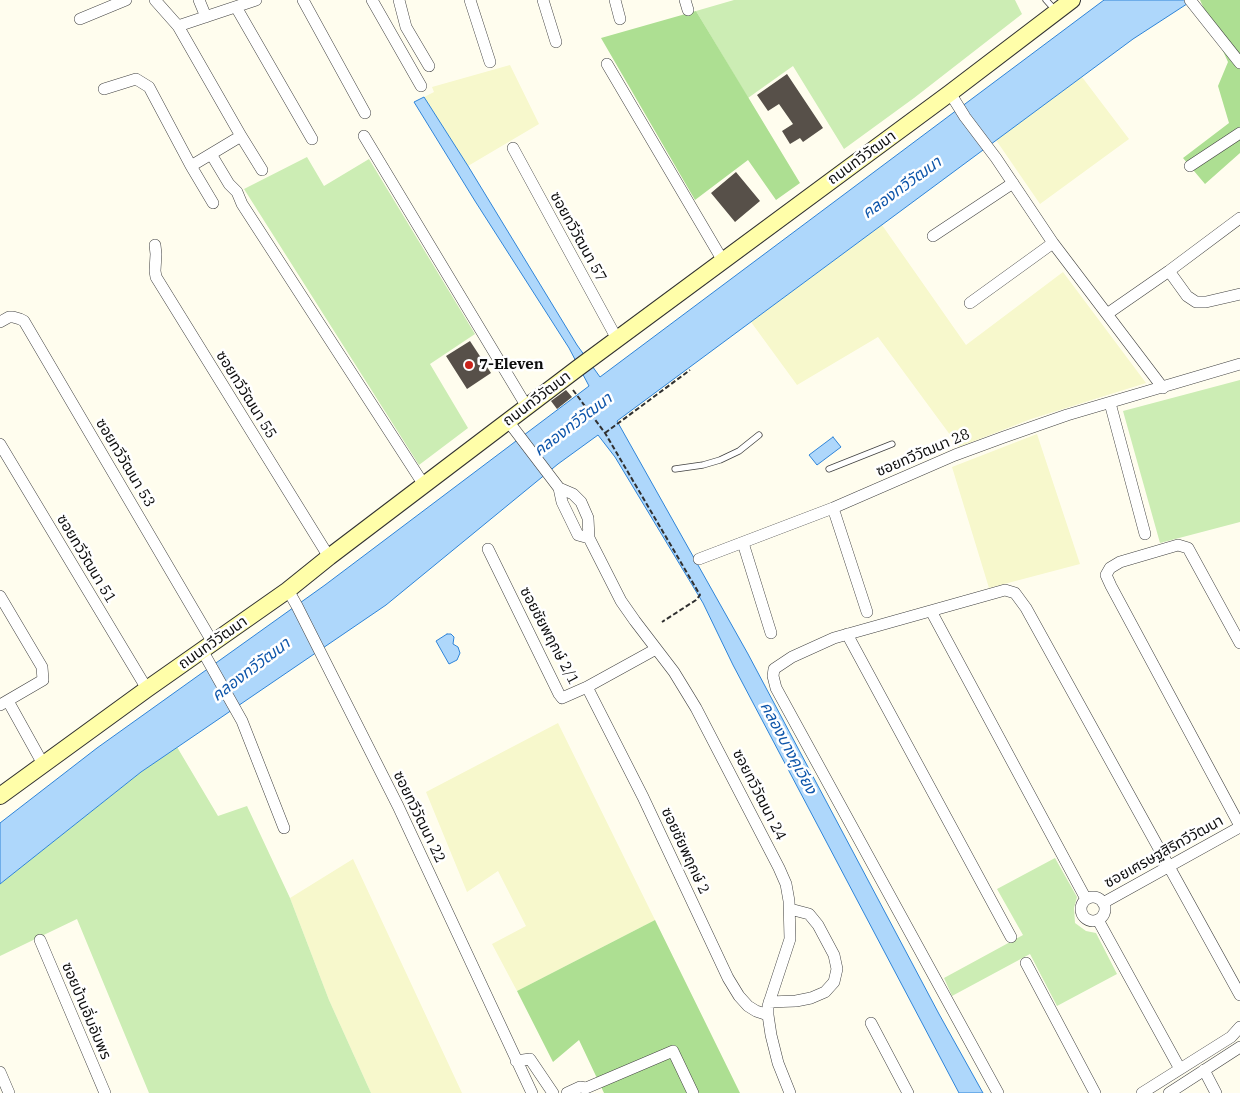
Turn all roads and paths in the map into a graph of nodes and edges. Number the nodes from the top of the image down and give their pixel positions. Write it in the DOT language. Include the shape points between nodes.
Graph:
graph roads {
  1 [pos="126,0"];
  2 [pos="155,0"];
  3 [pos="199,0"];
  4 [pos="256,0"];
  5 [pos="303,0"];
  6 [pos="372,0"];
  7 [pos="399,0"];
  8 [pos="470,0"];
  9 [pos="543,0"];
  10 [pos="614,0"];
  11 [pos="1072,0"];
  12 [pos="1192,3"];
  13 [pos="1052,6"];
  14 [pos="236,7"];
  15 [pos="206,17"];
  16 [pos="80,19"];
  17 [pos="620,19"];
  18 [pos="178,26"];
  19 [pos="556,42"];
  20 [pos="490,62"];
  21 [pos="1240,63"];
  22 [pos="607,64"];
  23 [pos="429,66"];
  24 [pos="421,86"];
  25 [pos="104,89"];
  26 [pos="950,93"];
  27 [pos="365,113"];
  28 [pos="1240,133"];
  29 [pos="241,136"];
  30 [pos="364,136"];
  31 [pos="312,139"];
  32 [pos="513,148"];
  33 [pos="211,154"];
  34 [pos="191,166"];
  35 [pos="1190,166"];
  36 [pos="262,170"];
  37 [pos="1013,183"];
  38 [pos="213,203"];
  39 [pos="1240,218"];
  40 [pos="933,236"];
  41 [pos="1053,243"];
  42 [pos="155,245"];
  43 [pos="723,261"];
  44 [pos="1169,271"];
  45 [pos="1240,294"];
  46 [pos="970,303"];
  47 [pos="1107,314"];
  48 [pos="0,322"];
  49 [pos="617,339"];
  50 [pos="1240,364"];
  51 [pos="690,370"];
  52 [pos="1163,388"];
  53 [pos="573,390"];
  54 [pos="1110,403"];
  55 [pos="527,407"];
  56 [pos="508,421"];
  57 [pos="605,432"];
  58 [pos="759,436"];
  59 [pos="0,444"];
  60 [pos="892,444"];
  61 [pos="829,469"];
  62 [pos="675,470"];
  63 [pos="424,485"];
  64 [pos="559,488"];
  65 [pos="833,508"];
  66 [pos="1145,534"];
  67 [pos="589,538"];
  68 [pos="743,542"];
  69 [pos="488,550"];
  70 [pos="329,557"];
  71 [pos="699,559"];
  72 [pos="288,590"];
  73 [pos="0,596"];
  74 [pos="931,610"];
  75 [pos="867,612"];
  76 [pos="662,622"];
  77 [pos="771,634"];
  78 [pos="847,634"];
  79 [pos="1240,643"];
  80 [pos="208,646"];
  81 [pos="656,648"];
  82 [pos="587,687"];
  83 [pos="146,689"];
  84 [pos="4,703"];
  85 [pos="43,764"];
  86 [pos="0,796"];
  87 [pos="1240,827"];
  88 [pos="284,828"];
  89 [pos="1169,866"];
  90 [pos="1086,899"];
  91 [pos="1103,903"];
  92 [pos="790,909"];
  93 [pos="1098,920"];
  94 [pos="1010,937"];
  95 [pos="40,940"];
  96 [pos="1026,963"];
  97 [pos="1240,995"];
  98 [pos="769,1002"];
  99 [pos="768,1015"];
  100 [pos="871,1023"];
  101 [pos="1240,1027"];
  102 [pos="1240,1047"];
  103 [pos="516,1061"];
  104 [pos="1180,1068"];
  105 [pos="1204,1070"];
  106 [pos="0,1072"];
  107 [pos="588,1090"];
  108 [pos="9,1093"];
  109 [pos="105,1093"];
  110 [pos="532,1093"];
  111 [pos="553,1093"];
  112 [pos="568,1093"];
  113 [pos="693,1093"];
  114 [pos="790,1093"];
  115 [pos="908,1093"];
  116 [pos="998,1093"];
  117 [pos="1095,1093"];
  118 [pos="1142,1093"];
  119 [pos="1169,1093"];
  120 [pos="1216,1093"];
  1 -- 16 [label="street"];
  2 -- 18 [label="street"];
  3 -- 15 [label="street"];
  4 -- 14 [label="street"];
  5 -- 27 [label="street"];
  6 -- 24 [label="street"];
  7 -- 23 [label="street" via="406,26"];
  8 -- 20 [label="street"];
  9 -- 19 [label="street"];
  10 -- 17 [label="street"];
  11 -- 13 [label="main road, ถนนทวีวัฒนา"];
  12 -- 21 [label="street"];
  13 -- 26 [label="main road, ถนนทวีวัฒนา"];
  14 -- 15 [label="street"];
  14 -- 31 [label="street"];
  15 -- 18 [label="street"];
  18 -- 29 [label="street"];
  22 -- 43 [label="street"];
  25 -- 34 [label="street" via="136,79 150,87"];
  26 -- 37 [label="street"];
  26 -- 43 [label="main road, ถนนทวีวัฒนา"];
  28 -- 35 [label="street"];
  29 -- 33 [label="street"];
  29 -- 36 [label="street"];
  30 -- 55 [label="street"];
  32 -- 49 [label="street, ซอยทวีวัฒนา 57"];
  33 -- 34 [label="street"];
  33 -- 63 [label="street" via="229,184 231,196 242,204"];
  34 -- 38 [label="street"];
  37 -- 40 [label="street"];
  37 -- 41 [label="street"];
  39 -- 44 [label="street"];
  41 -- 46 [label="street"];
  41 -- 47 [label="street"];
  42 -- 70 [label="street, ซอยทวีวัฒนา 55" via="156,277"];
  43 -- 49 [label="main road, ถนนทวีวัฒนา"];
  44 -- 45 [label="street" via="1187,296 1196,302"];
  44 -- 47 [label="street"];
  47 -- 52 [label="street"];
  48 -- 80 [label="street, ซอยทวีวัฒนา 53" via="9,317 24,322"];
  49 -- 55 [label="main road, ถนนทวีวัฒนา"];
  50 -- 52 [label="street, ซอยทวีวัฒนา 28"];
  51 -- 57 [label="path"];
  52 -- 54 [label="street, ซอยทวีวัฒนา 28"];
  53 -- 57 [label="path"];
  54 -- 65 [label="street, ซอยทวีวัฒนา 28" via="1004,436"];
  54 -- 66 [label="street"];
  55 -- 56 [label="main road, ถนนทวีวัฒนา"];
  56 -- 63 [label="main road, ถนนทวีวัฒนา"];
  56 -- 64 [label="street, ซอยทวีวัฒนา 24"];
  57 -- 76 [label="path" via="700,595"];
  58 -- 62 [label="lane" via="720,460"];
  59 -- 83 [label="street, ซอยทวีวัฒนา 51"];
  60 -- 61 [label="lane"];
  63 -- 70 [label="main road, ถนนทวีวัฒนา"];
  64 -- 67 [label="street, ซอยทวีวัฒนา 24" via="578,535"];
  64 -- 67 [label="street, ซอยทวีวัฒนา 24" via="581,502 588,518"];
  65 -- 68 [label="street, ซอยทวีวัฒนา 28"];
  65 -- 75 [label="street"];
  67 -- 81 [label="street, ซอยทวีวัฒนา 24" via="621,601"];
  68 -- 71 [label="street, ซอยทวีวัฒนา 28"];
  68 -- 77 [label="street"];
  69 -- 82 [label="street, ซอยชัยพฤกษ์ 2/1" via="559,694 562,698"];
  70 -- 72 [label="main road, ถนนทวีวัฒนา"];
  72 -- 80 [label="main road, ถนนทวีวัฒนา"];
  72 -- 103 [label="street, ซอยทวีวัฒนา 22" via="398,806"];
  73 -- 84 [label="street" via="42,667 43,680"];
  74 -- 78 [label="street"];
  74 -- 89 [label="street" via="1005,590 1015,593"];
  74 -- 90 [label="street"];
  78 -- 94 [label="street"];
  78 -- 116 [label="street" via="792,657 774,669 776,688"];
  79 -- 87 [label="street" via="1188,548 1178,545 1120,562 1106,575"];
  80 -- 83 [label="main road, ถนนทวีวัฒนา"];
  80 -- 88 [label="street, ซอยทวีวัฒนา 53" via="211,665 242,721"];
  81 -- 82 [label="street, ซอยชัยพฤกษ์ 2/1"];
  81 -- 92 [label="street, ซอยทวีวัฒนา 24" via="696,708 779,868 786,884"];
  82 -- 99 [label="street, ซอยชัยพฤกษ์ 2" via="728,978 748,1006"];
  83 -- 85 [label="main road, ถนนทวีวัฒนา"];
  84 -- 85 [label="street"];
  85 -- 86 [label="main road, ถนนทวีวัฒนา"];
  87 -- 89 [label="street, ซอยเศรษฐสิริทวีวัฒนา"];
  89 -- 91 [label="street, ซอยเศรษฐสิริทวีวัฒนา"];
  89 -- 97 [label="street"];
  90 -- 91 [label="street, ซอยเศรษฐสิริทวีวัฒนา" via="1097,898"];
  90 -- 93 [label="street" via="1081,905 1081,913 1090,921"];
  91 -- 93 [label="street, ซอยเศรษฐสิริทวีวัฒนา" via="1105,911"];
  92 -- 98 [label="street, ซอยทวีวัฒนา 24" via="790,939"];
  92 -- 98 [label="street" via="810,914 834,955 837,969 834,982 825,992 796,1001"];
  93 -- 104 [label="street"];
  95 -- 109 [label="street, ซอยบ้านอิ่มอัมพร"];
  96 -- 117 [label="street"];
  98 -- 99 [label="street, ซอยทวีวัฒนา 24"];
  99 -- 114 [label="street, ซอยทวีวัฒนา 24" via="778,1063"];
  100 -- 115 [label="street"];
  101 -- 104 [label="street" via="1231,1037"];
  102 -- 105 [label="street"];
  103 -- 110 [label="street, ซอยทวีวัฒนา 22"];
  103 -- 111 [label="street" via="530,1059"];
  104 -- 118 [label="street"];
  105 -- 119 [label="street"];
  105 -- 120 [label="street"];
  106 -- 108 [label="street"];
  107 -- 112 [label="street" via="580,1087"];
  107 -- 113 [label="street" via="673,1051"];
}
